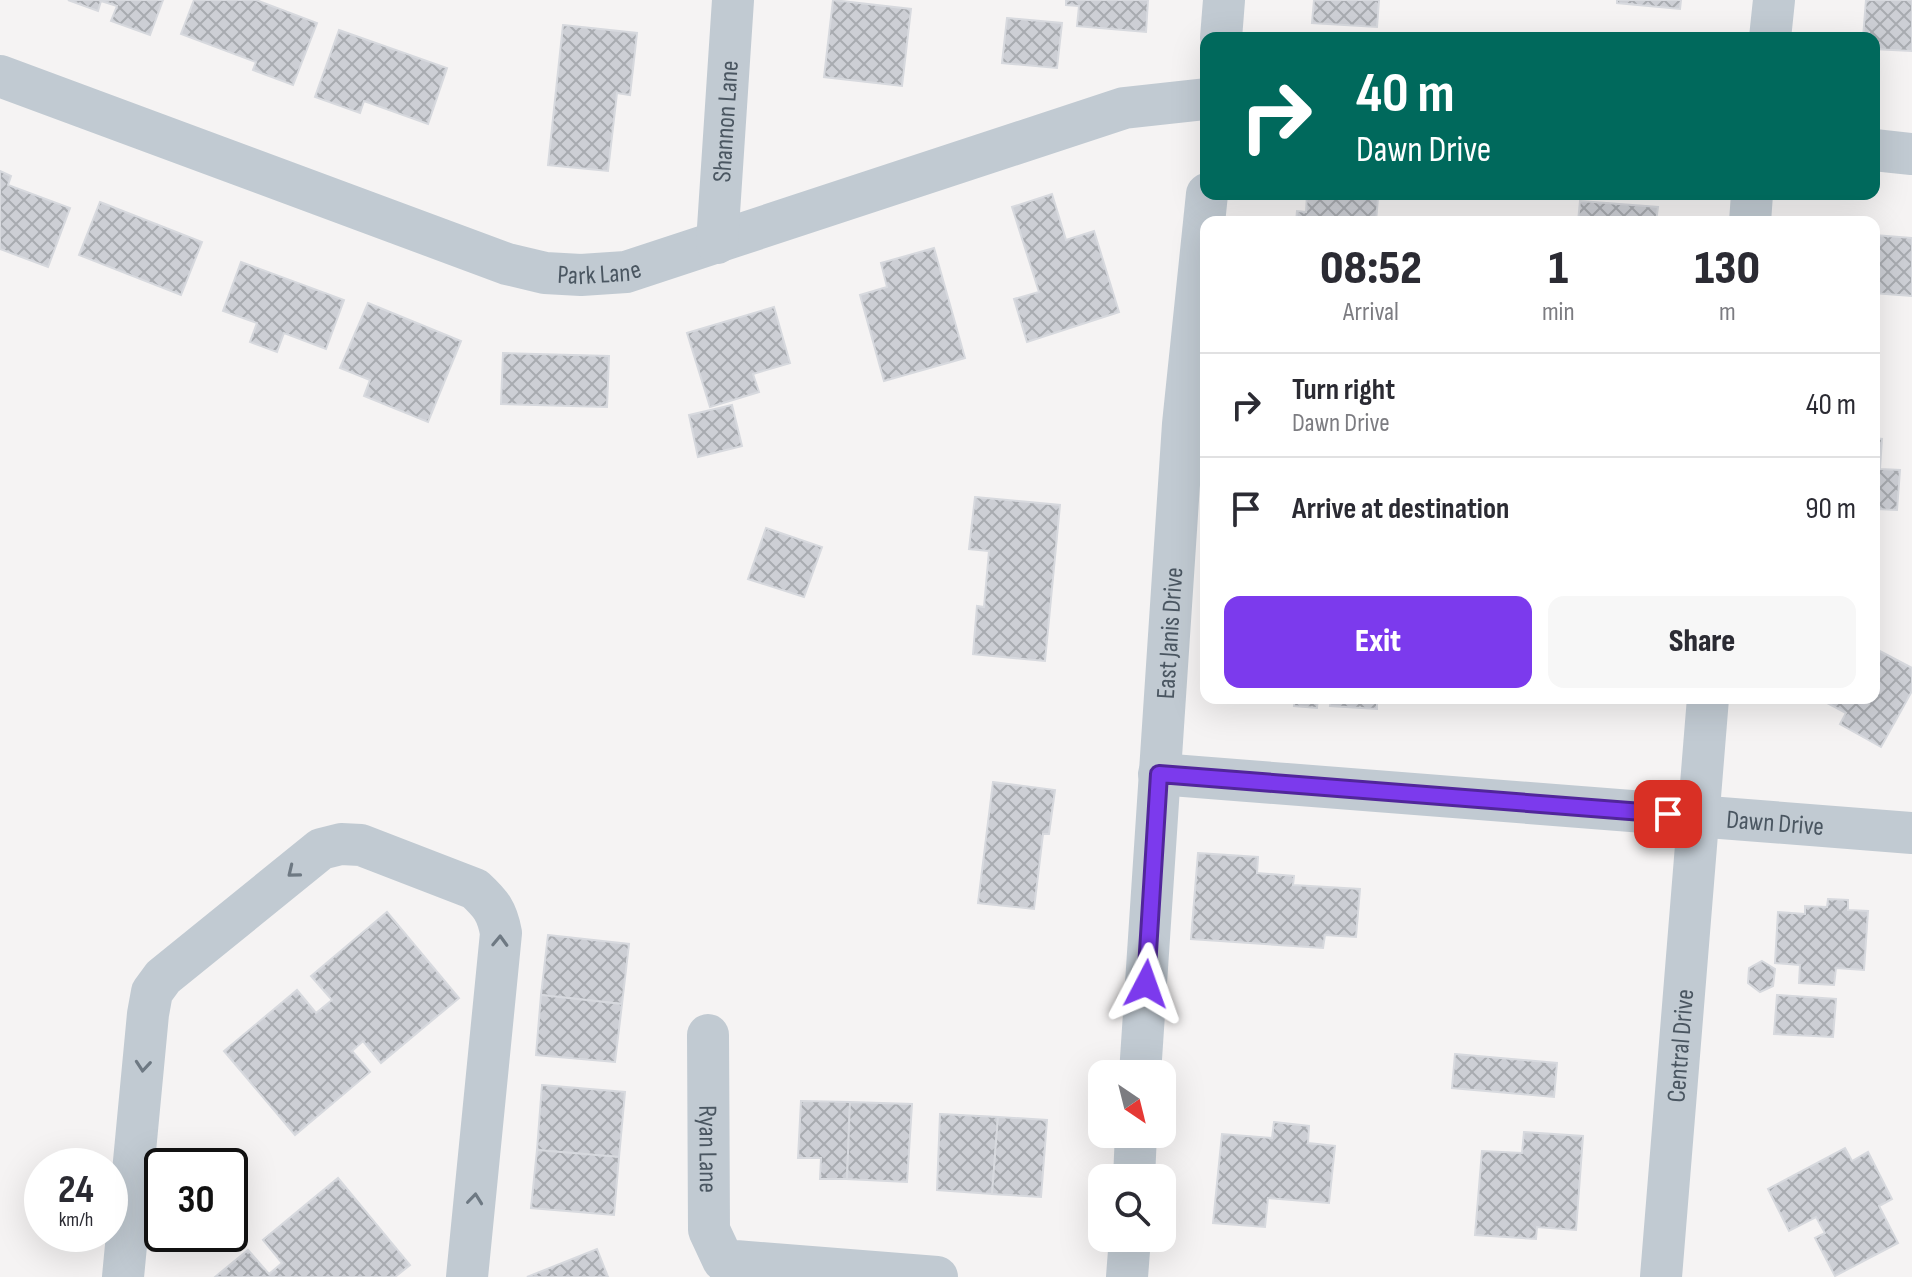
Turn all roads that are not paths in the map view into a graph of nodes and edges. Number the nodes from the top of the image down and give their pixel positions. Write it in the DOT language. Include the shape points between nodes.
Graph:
graph roads {
  1 [pos="733,0"];
  2 [pos="1224,0"];
  3 [pos="1774,0"];
  4 [pos="1221,32"];
  5 [pos="1771,32"];
  6 [pos="0,76"];
  7 [pos="1200,100"];
  8 [pos="1880,151"];
  9 [pos="1912,154"];
  10 [pos="717,243"];
  11 [pos="1200,261"];
  12 [pos="1708,704"];
  13 [pos="1159,774"];
  14 [pos="1699,816"];
  15 [pos="1912,833"];
  16 [pos="708,1035"];
  17 [pos="1141,1060"];
  18 [pos="1129,1252"];
  19 [pos="123,1277"];
  20 [pos="467,1277"];
  21 [pos="937,1277"];
  22 [pos="1127,1277"];
  23 [pos="1661,1277"];
  1 -- 10 [label="street, Shannon Lane"];
  2 -- 4 [label="street"];
  3 -- 5 [label="street"];
  6 -- 10 [label="street, Park Lane" via="545,273 626,272"];
  7 -- 10 [label="street, Park Lane" via="1124,108"];
  8 -- 9 [label="street"];
  11 -- 13 [label="street, East Janis Drive"];
  12 -- 14 [label="street, Central Drive"];
  13 -- 14 [label="street, Dawn Drive"];
  13 -- 17 [label="street, East Janis Drive"];
  14 -- 15 [label="street, Dawn Drive"];
  14 -- 23 [label="street, Central Drive"];
  16 -- 21 [label="street, Ryan Lane" via="709,1230 723,1260"];
  18 -- 22 [label="street"];
  20 -- 19 [label="street, one-way" via="501,933 498,914 475,889 361,845 341,844 321,849 163,977 152,992"];
}
